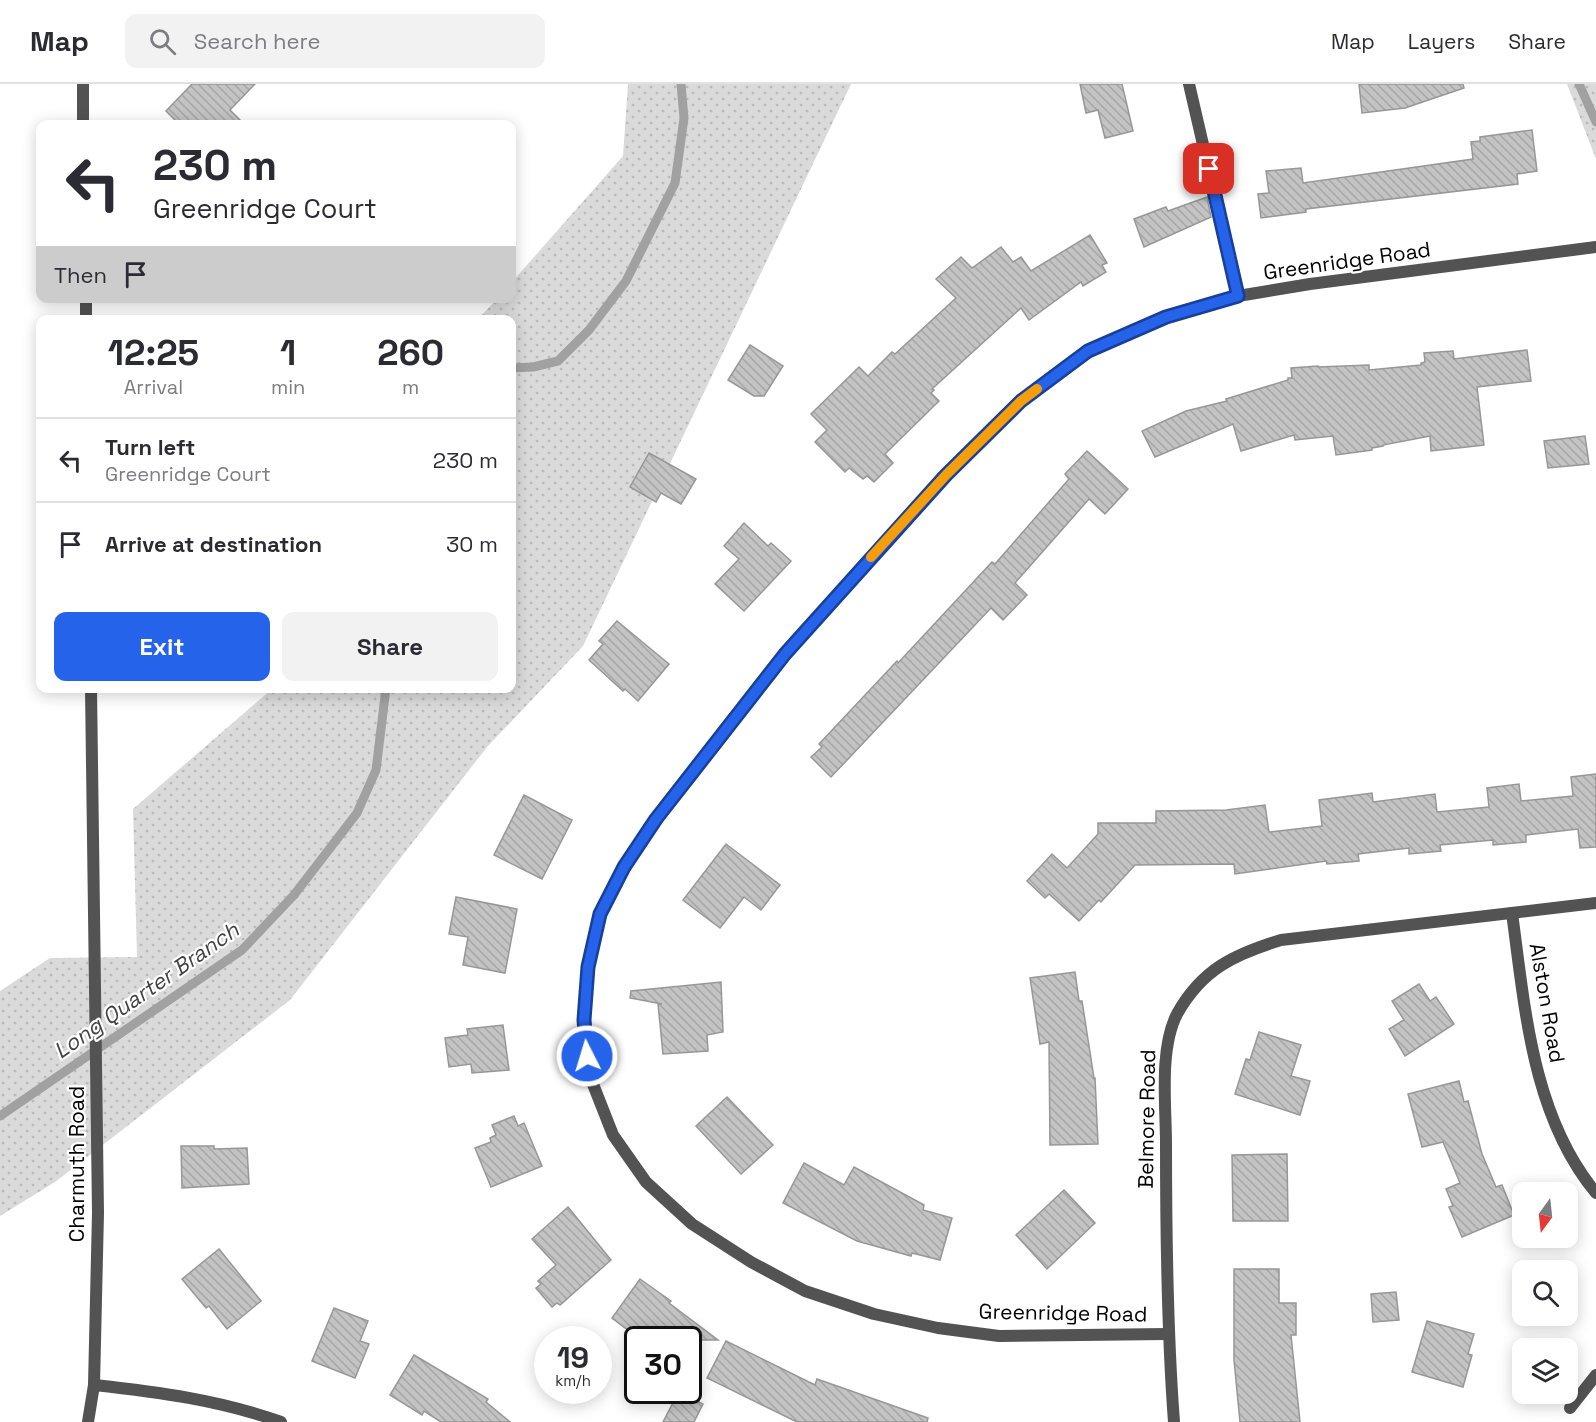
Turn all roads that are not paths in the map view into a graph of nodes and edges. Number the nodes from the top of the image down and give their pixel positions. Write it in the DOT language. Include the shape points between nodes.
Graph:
graph roads {
  1 [pos="83,84"];
  2 [pos="1190,84"];
  3 [pos="83,120"];
  4 [pos="1596,247"];
  5 [pos="1238,296"];
  6 [pos="91,693"];
  7 [pos="1596,903"];
  8 [pos="1512,913"];
  9 [pos="1596,1193"];
  10 [pos="1167,1334"];
  11 [pos="1596,1375"];
  12 [pos="94,1385"];
  13 [pos="1570,1408"];
  14 [pos="88,1422"];
  15 [pos="281,1422"];
  16 [pos="1174,1422"];
  1 -- 3 [label="street"];
  2 -- 5 [label="street"];
  4 -- 5 [label="street, Greenridge Road"];
  5 -- 10 [label="street, Greenridge Road" via="1166,317 1088,351 1021,401 946,475 867,562 785,654 656,819 624,867 600,914 588,967 584,1020 589,1074 612,1134 646,1182 692,1224 751,1262 805,1291 874,1314 938,1328 999,1336"];
  6 -- 12 [label="street, Charmuth Road" via="98,1213"];
  7 -- 8 [label="street, Belmore Road"];
  8 -- 9 [label="street, Alston Road" via="1531,1047 1543,1088 1563,1140"];
  8 -- 10 [label="street, Belmore Road" via="1281,940 1226,962 1190,995 1168,1038"];
  10 -- 16 [label="street, Belmore Road"];
  11 -- 13 [label="street"];
  12 -- 14 [label="street, Charmuth Road"];
  12 -- 15 [label="street" via="216,1402"];
}
